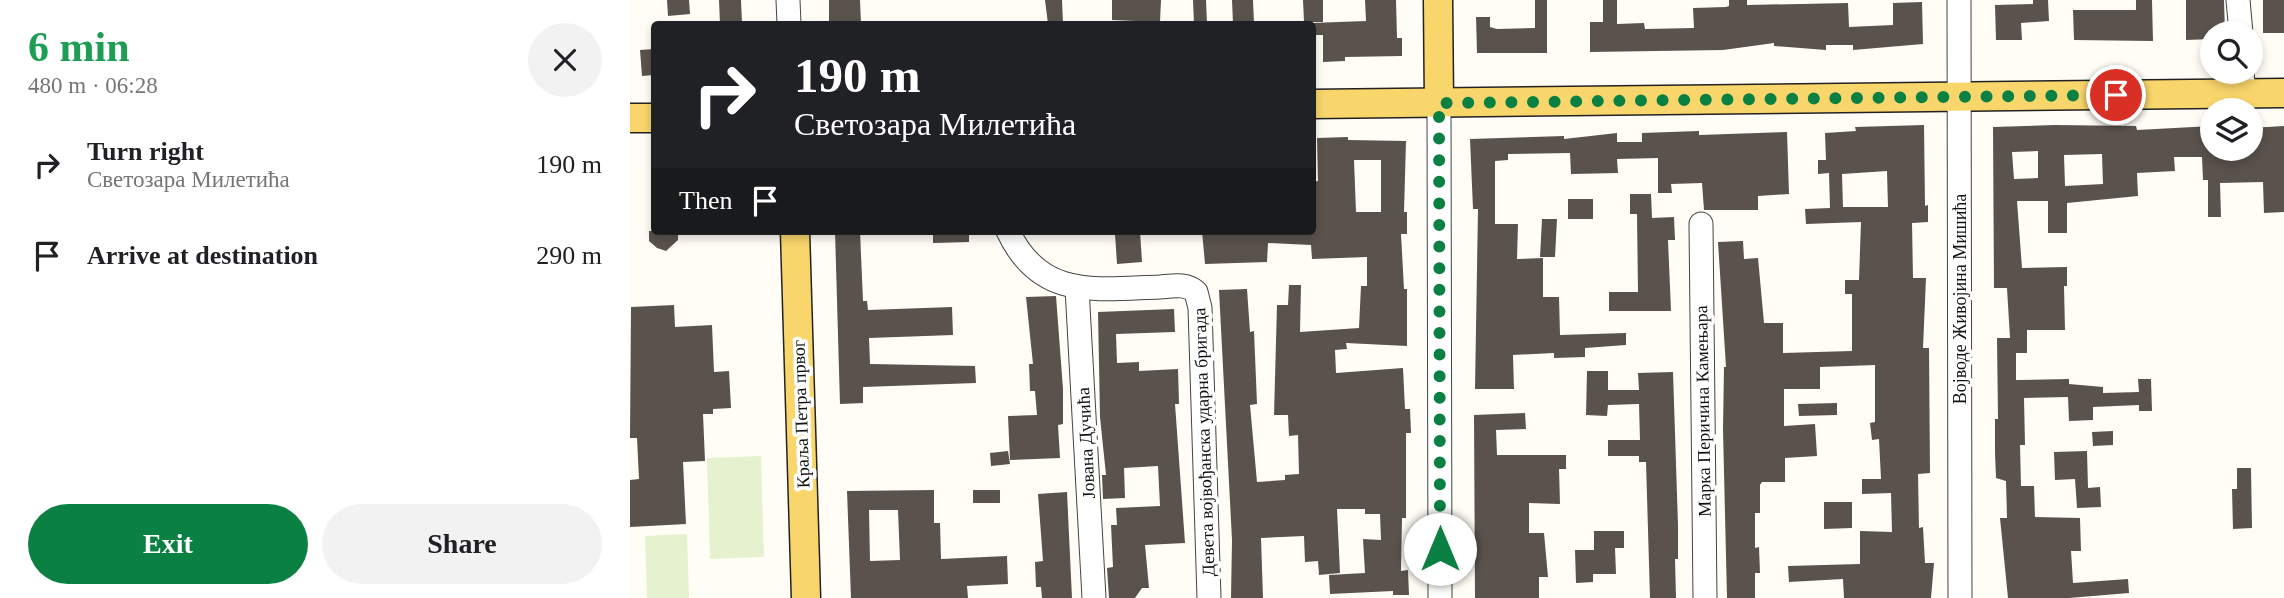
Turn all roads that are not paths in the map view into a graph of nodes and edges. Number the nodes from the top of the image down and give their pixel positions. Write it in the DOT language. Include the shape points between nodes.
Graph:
graph roads {
  1 [pos="788,0"];
  2 [pos="1438,0"];
  3 [pos="1959,0"];
  4 [pos="2238,0"];
  5 [pos="789,21"];
  6 [pos="2240,21"];
  7 [pos="2205,84"];
  8 [pos="2250,84"];
  9 [pos="2284,93"];
  10 [pos="1960,97"];
  11 [pos="1439,103"];
  12 [pos="1316,104"];
  13 [pos="630,118"];
  14 [pos="651,118"];
  15 [pos="1701,224"];
  16 [pos="795,235"];
  17 [pos="1010,235"];
  18 [pos="1077,289"];
  19 [pos="806,598"];
  20 [pos="1094,598"];
  21 [pos="1209,598"];
  22 [pos="1440,598"];
  23 [pos="1705,598"];
  24 [pos="1960,598"];
  1 -- 5 [label="street"];
  2 -- 11 [label="main road"];
  3 -- 10 [label="street, Војводе Живојина Мишића"];
  4 -- 6 [label="street"];
  7 -- 10 [label="main road"];
  8 -- 9 [label="main road"];
  10 -- 11 [label="main road"];
  10 -- 24 [label="street, Војводе Живојина Мишића"];
  11 -- 12 [label="main road"];
  11 -- 22 [label="street"];
  13 -- 14 [label="main road"];
  15 -- 23 [label="street, Марка Перичина Камењара"];
  16 -- 19 [label="main road, Краља Петра првог"];
  17 -- 18 [label="street, Девета војвођанска ударна бригада" via="1038,271"];
  18 -- 20 [label="street, Јована Дучића"];
  18 -- 21 [label="street, Девета војвођанска ударна бригада" via="1180,286 1192,289 1199,298"];
}
